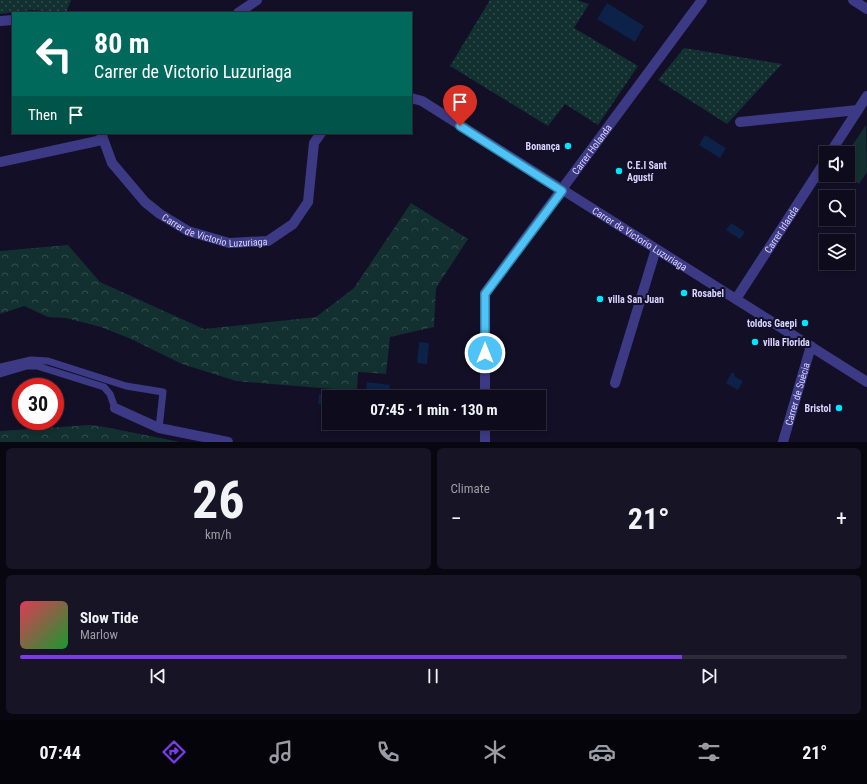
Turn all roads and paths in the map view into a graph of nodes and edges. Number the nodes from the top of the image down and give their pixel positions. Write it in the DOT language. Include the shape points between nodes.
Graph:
graph roads {
  1 [pos="257,0"];
  2 [pos="702,0"];
  3 [pos="853,0"];
  4 [pos="867,9"];
  5 [pos="239,12"];
  6 [pos="12,20"];
  7 [pos="0,21"];
  8 [pos="867,96"];
  9 [pos="412,98"];
  10 [pos="858,110"];
  11 [pos="740,122"];
  12 [pos="320,134"];
  13 [pos="101,136"];
  14 [pos="835,146"];
  15 [pos="0,162"];
  16 [pos="819,171"];
  17 [pos="562,191"];
  18 [pos="656,249"];
  19 [pos="736,299"];
  20 [pos="811,346"];
  21 [pos="0,367"];
  22 [pos="0,374"];
  23 [pos="867,382"];
  24 [pos="616,383"];
  25 [pos="485,390"];
  26 [pos="115,408"];
  27 [pos="159,428"];
  28 [pos="485,430"];
  29 [pos="228,442"];
  30 [pos="485,442"];
  31 [pos="783,442"];
  1 -- 5 [label="street"];
  2 -- 17 [label="street, Carrer Holanda"];
  3 -- 4 [label="street"];
  6 -- 7 [label="street"];
  8 -- 10 [label="street"];
  9 -- 17 [label="street, Carrer de Victorio Luzuriaga" via="422,101"];
  10 -- 11 [label="street"];
  10 -- 14 [label="street"];
  12 -- 13 [label="street, Carrer de Victorio Luzuriaga" via="314,143 308,202 293,224 268,241 229,243 188,231 145,202 112,163"];
  13 -- 15 [label="street"];
  16 -- 19 [label="street, Carrer Irlanda"];
  17 -- 18 [label="street, Carrer de Victorio Luzuriaga"];
  17 -- 25 [label="street, Carrer Holanda" via="485,294"];
  18 -- 19 [label="street, Carrer de Victorio Luzuriaga"];
  18 -- 24 [label="street"];
  19 -- 20 [label="street, Carrer de Victorio Luzuriaga"];
  20 -- 23 [label="street, Carrer de Victorio Luzuriaga"];
  20 -- 31 [label="street, Carrer de Suècia"];
  21 -- 27 [label="lane" via="31,360 48,361 126,386 163,392"];
  22 -- 26 [label="lane" via="27,366 37,366 104,387 110,394"];
  26 -- 27 [label="street"];
  27 -- 29 [label="street"];
  28 -- 30 [label="street"];
}
